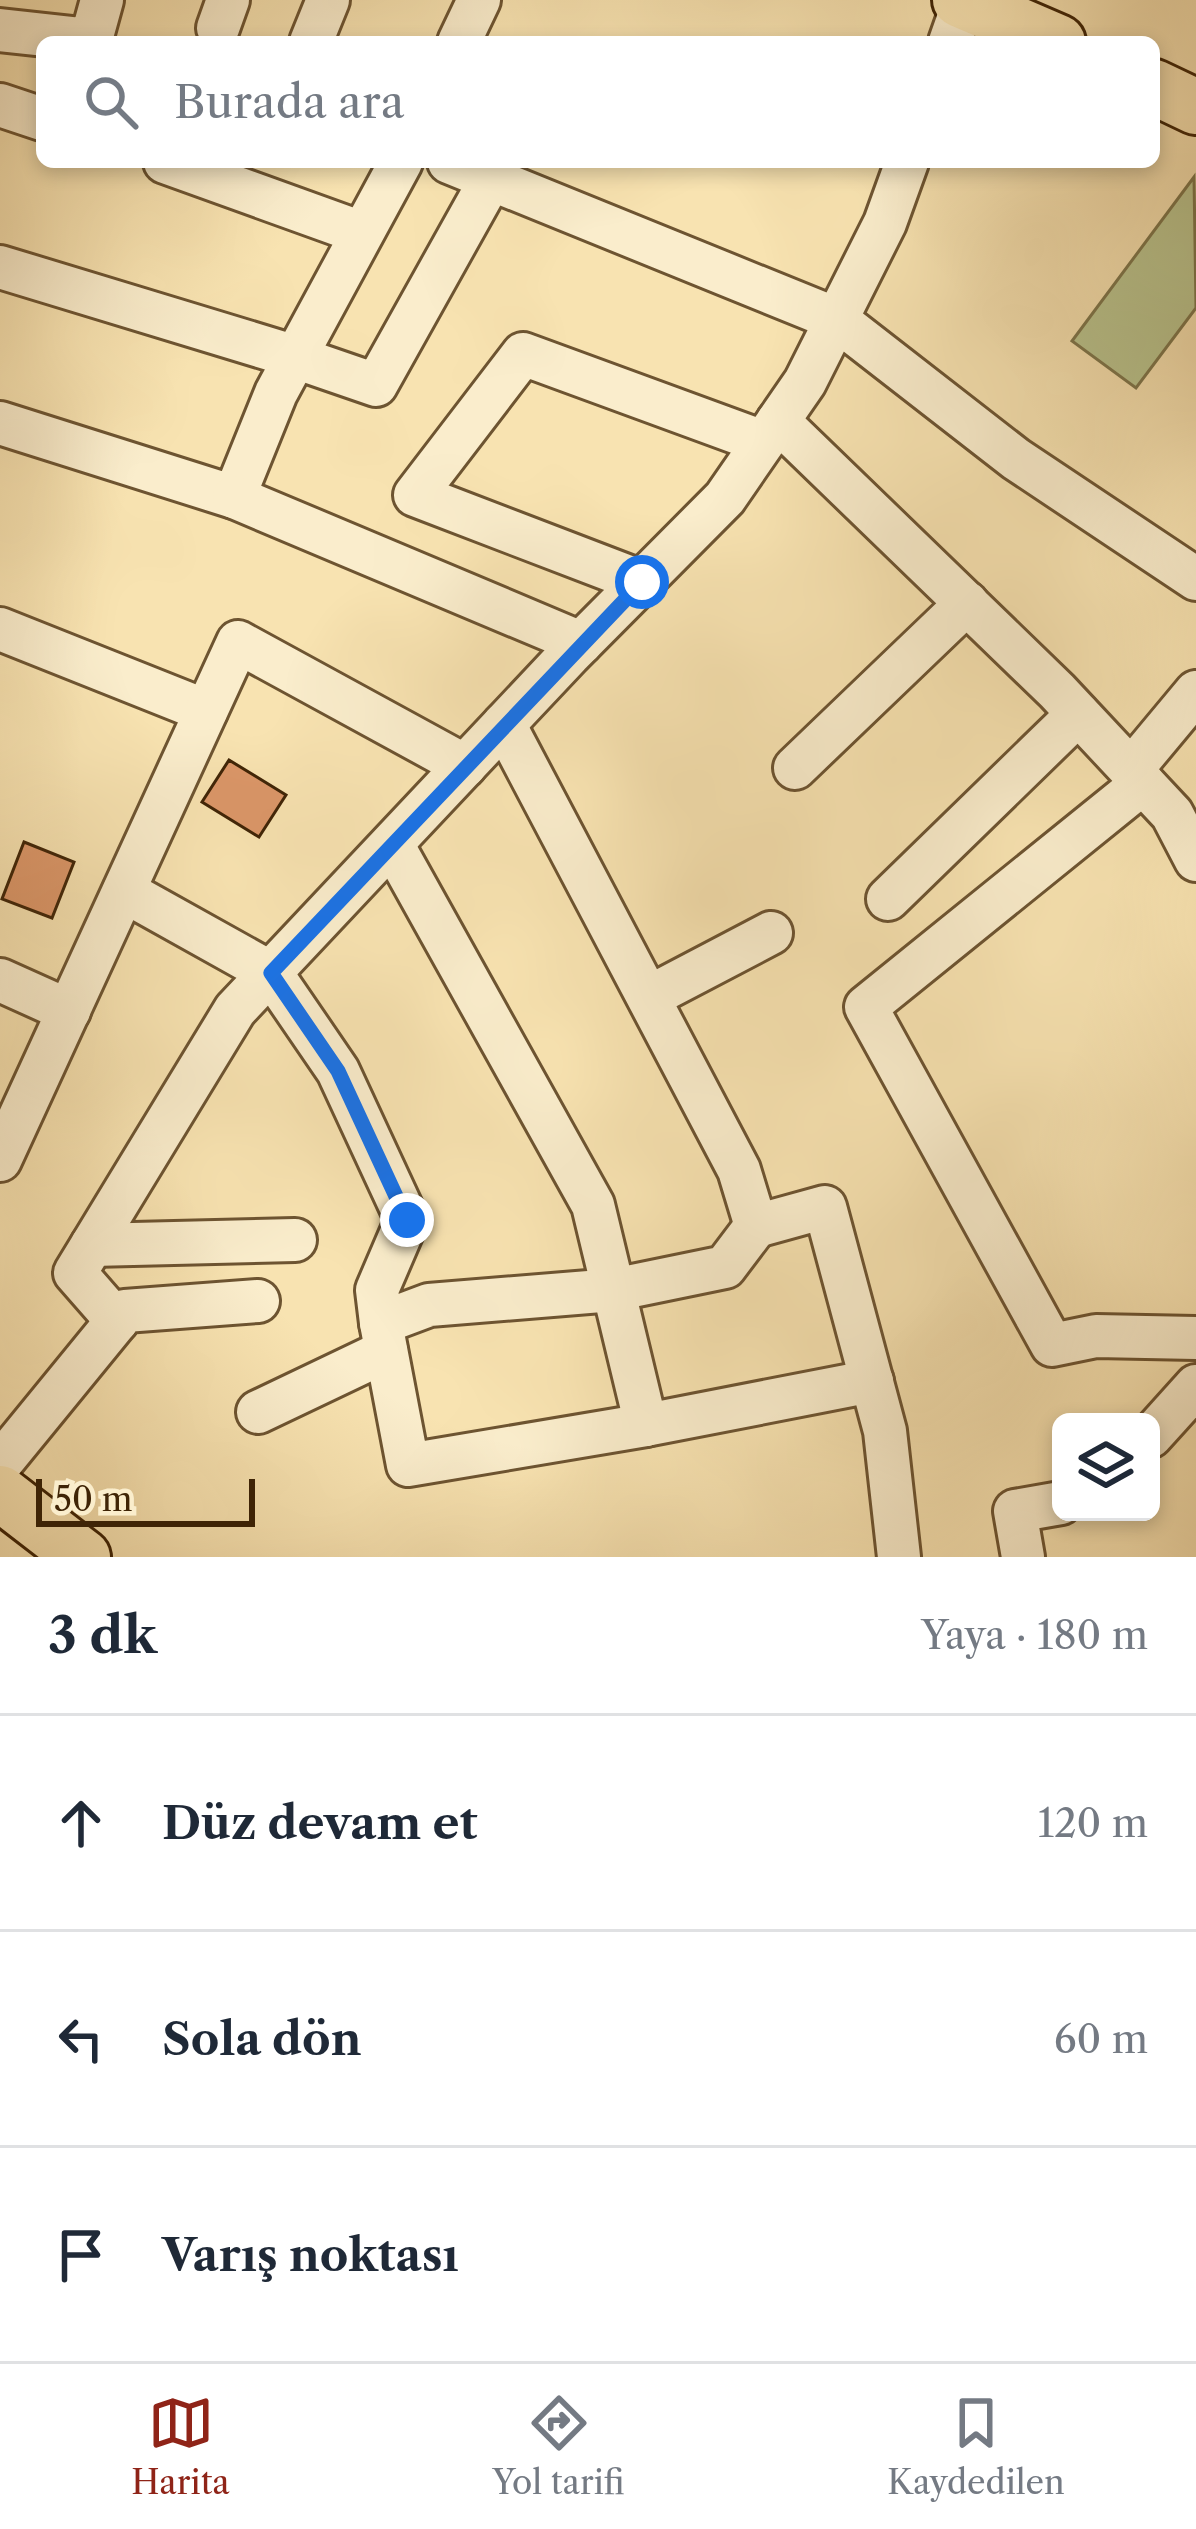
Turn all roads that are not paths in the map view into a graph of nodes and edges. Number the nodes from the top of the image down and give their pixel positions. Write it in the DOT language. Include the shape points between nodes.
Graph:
graph roads {
  1 [pos="102,0"];
  2 [pos="328,0"];
  3 [pos="479,0"];
  4 [pos="967,11"];
  5 [pos="0,29"];
  6 [pos="58,36"];
  7 [pos="92,36"];
  8 [pos="313,36"];
  9 [pos="462,36"];
  10 [pos="1040,36"];
  11 [pos="1160,90"];
  12 [pos="0,105"];
  13 [pos="1196,107"];
  14 [pos="36,117"];
  15 [pos="182,168"];
  16 [pos="398,168"];
  17 [pos="464,168"];
  18 [pos="905,168"];
  19 [pos="491,179"];
  20 [pos="362,233"];
  21 [pos="0,267"];
  22 [pos="836,319"];
  23 [pos="296,357"];
  24 [pos="0,424"];
  25 [pos="771,432"];
  26 [pos="234,497"];
  27 [pos="1196,579"];
  28 [pos="642,582"];
  29 [pos="967,604"];
  30 [pos="0,629"];
  31 [pos="581,643"];
  32 [pos="1196,692"];
  33 [pos="206,711"];
  34 [pos="1078,714"];
  35 [pos="504,724"];
  36 [pos="465,766"];
  37 [pos="795,768"];
  38 [pos="1137,776"];
  39 [pos="392,844"];
  40 [pos="1196,860"];
  41 [pos="124,892"];
  42 [pos="888,899"];
  43 [pos="771,933"];
  44 [pos="271,973"];
  45 [pos="0,980"];
  46 [pos="649,998"];
  47 [pos="69,1012"];
  48 [pos="0,1160"];
  49 [pos="756,1226"];
  50 [pos="295,1240"];
  51 [pos="92,1245"];
  52 [pos="614,1290"];
  53 [pos="258,1301"];
  54 [pos="117,1321"];
  55 [pos="384,1337"];
  56 [pos="1196,1338"];
  57 [pos="872,1381"];
  58 [pos="1196,1387"];
  59 [pos="258,1412"];
  60 [pos="646,1425"];
  61 [pos="1160,1426"];
  62 [pos="0,1464"];
  63 [pos="0,1493"];
  64 [pos="1052,1505"];
  65 [pos="82,1557"];
  66 [pos="898,1557"];
  67 [pos="1023,1557"];
  1 -- 7 [label="street"];
  2 -- 8 [label="street"];
  3 -- 9 [label="street"];
  4 -- 10 [label="main road"];
  5 -- 6 [label="street"];
  11 -- 13 [label="main road"];
  12 -- 14 [label="street"];
  15 -- 20 [label="street"];
  16 -- 20 [label="street"];
  17 -- 19 [label="street"];
  18 -- 22 [label="street"];
  19 -- 22 [label="street"];
  19 -- 23 [label="street" via="376,386"];
  20 -- 23 [label="street"];
  21 -- 23 [label="street"];
  22 -- 25 [label="street"];
  22 -- 27 [label="street" via="1016,459"];
  23 -- 26 [label="street"];
  24 -- 26 [label="street"];
  25 -- 28 [label="street" via="724,498"];
  25 -- 28 [label="street" via="523,354 415,495"];
  25 -- 29 [label="street"];
  26 -- 31 [label="street"];
  28 -- 31 [label="street"];
  29 -- 34 [label="street"];
  29 -- 37 [label="street"];
  30 -- 33 [label="street"];
  31 -- 35 [label="street"];
  32 -- 38 [label="street"];
  33 -- 36 [label="street" via="238,642"];
  33 -- 41 [label="street"];
  34 -- 38 [label="street"];
  34 -- 42 [label="street"];
  35 -- 36 [label="street"];
  35 -- 46 [label="street"];
  36 -- 39 [label="street"];
  38 -- 40 [label="street" via="1172,814"];
  38 -- 56 [label="street" via="866,1007 1052,1345 1096,1336"];
  39 -- 44 [label="street"];
  39 -- 52 [label="street" via="593,1205"];
  41 -- 44 [label="street"];
  41 -- 47 [label="street"];
  43 -- 46 [label="street"];
  44 -- 51 [label="street" via="235,1010"];
  44 -- 55 [label="street" via="338,1071 407,1220 376,1290"];
  45 -- 47 [label="street"];
  46 -- 49 [label="street" via="739,1170"];
  47 -- 48 [label="street"];
  49 -- 52 [label="street" via="724,1267"];
  49 -- 57 [label="street" via="825,1207"];
  50 -- 51 [label="street"];
  51 -- 54 [label="street" via="75,1273"];
  52 -- 55 [label="street" via="429,1305"];
  52 -- 60 [label="street"];
  53 -- 54 [label="street" via="125,1311"];
  54 -- 62 [label="street"];
  55 -- 59 [label="street"];
  55 -- 60 [label="street" via="409,1465"];
  57 -- 60 [label="street"];
  57 -- 66 [label="street"];
  58 -- 61 [label="street"];
  63 -- 65 [label="main road"];
  64 -- 67 [label="street" via="1015,1511"];
}
